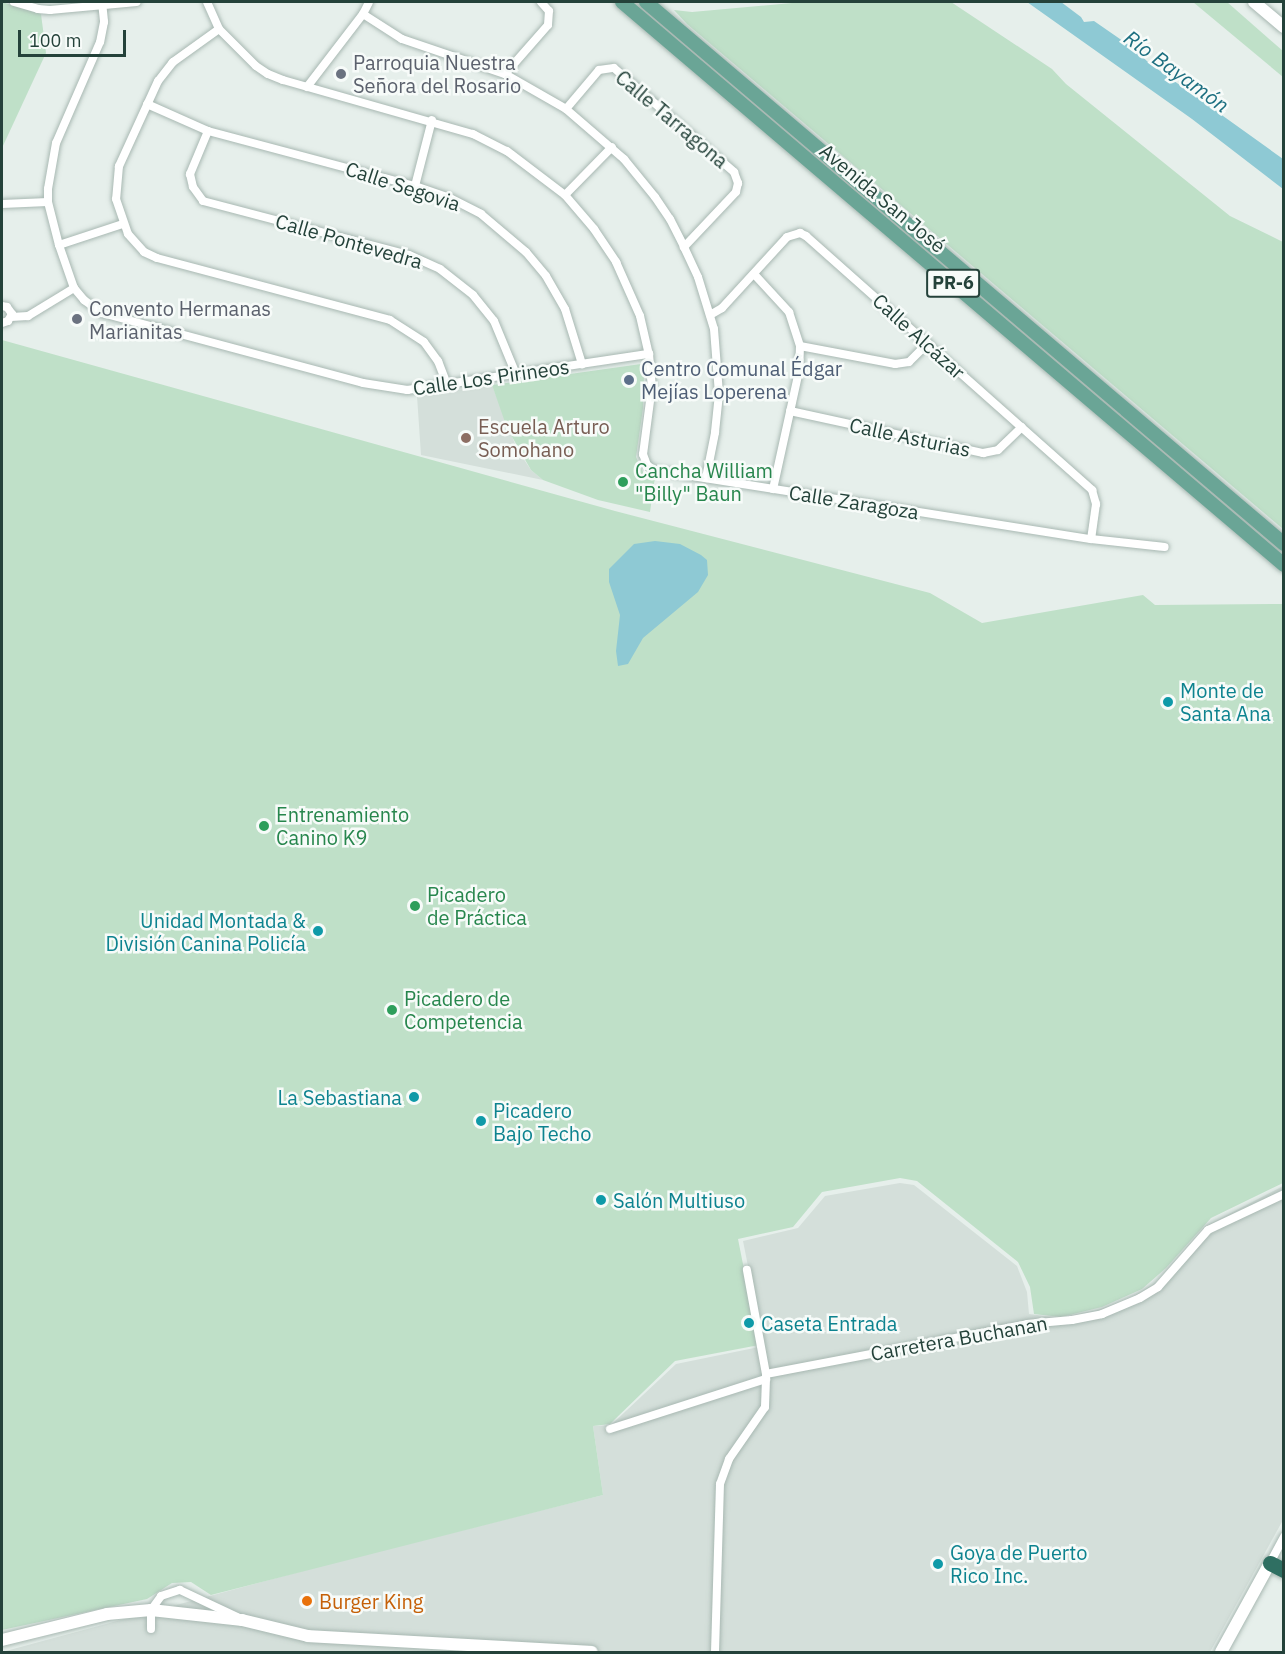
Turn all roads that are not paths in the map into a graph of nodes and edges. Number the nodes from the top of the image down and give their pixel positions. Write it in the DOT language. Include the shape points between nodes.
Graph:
graph roads {
  1 [pos="14,2"];
  2 [pos="137,2"];
  3 [pos="207,2"];
  4 [pos="369,2"];
  5 [pos="541,2"];
  6 [pos="622,2"];
  7 [pos="646,2"];
  8 [pos="1254,2"];
  9 [pos="102,3"];
  10 [pos="363,14"];
  11 [pos="1284,27"];
  12 [pos="219,29"];
  13 [pos="506,74"];
  14 [pos="307,87"];
  15 [pos="147,104"];
  16 [pos="566,109"];
  17 [pos="432,120"];
  18 [pos="208,131"];
  19 [pos="612,147"];
  20 [pos="415,186"];
  21 [pos="565,195"];
  22 [pos="48,202"];
  23 [pos="2,204"];
  24 [pos="123,224"];
  25 [pos="59,244"];
  26 [pos="684,247"];
  27 [pos="754,274"];
  28 [pos="74,288"];
  29 [pos="2,306"];
  30 [pos="710,315"];
  31 [pos="11,317"];
  32 [pos="2,323"];
  33 [pos="928,343"];
  34 [pos="800,346"];
  35 [pos="649,354"];
  36 [pos="582,364"];
  37 [pos="516,374"];
  38 [pos="447,385"];
  39 [pos="790,411"];
  40 [pos="1022,427"];
  41 [pos="706,478"];
  42 [pos="773,489"];
  43 [pos="1091,539"];
  44 [pos="1284,544"];
  45 [pos="1166,547"];
  46 [pos="1284,565"];
  47 [pos="1284,1194"];
  48 [pos="747,1270"];
  49 [pos="766,1377"];
  50 [pos="610,1429"];
  51 [pos="1284,1537"];
  52 [pos="1277,1567"];
  53 [pos="151,1610"];
  54 [pos="242,1620"];
  55 [pos="152,1629"];
  56 [pos="2,1640"];
  57 [pos="554,1652"];
  58 [pos="592,1653"];
  59 [pos="715,1653"];
  60 [pos="1221,1653"];
  1 -- 9 [label="street" via="44,10"];
  2 -- 9 [label="street"];
  3 -- 12 [label="street, Calle Zaragoza"];
  4 -- 10 [label="street"];
  5 -- 13 [label="street" via="549,11 548,25"];
  6 -- 46 [label="main road, Avenida San José / PR-6"];
  7 -- 44 [label="main road, Avenida San José / PR-6"];
  8 -- 11 [label="street"];
  9 -- 22 [label="street, Calle Los Pirineos" via="100,42 56,143"];
  10 -- 13 [label="street" via="402,39"];
  10 -- 14 [label="street"];
  12 -- 14 [label="street, Calle Zaragoza" via="256,66"];
  12 -- 15 [label="street" via="173,62"];
  13 -- 16 [label="street"];
  14 -- 17 [label="street, Calle Zaragoza"];
  15 -- 18 [label="street, Calle Segovia"];
  15 -- 24 [label="street" via="117,175 116,200"];
  16 -- 19 [label="street"];
  16 -- 26 [label="street, Calle Tarragona" via="599,70 614,68 734,172 738,183 735,192"];
  17 -- 20 [label="street"];
  17 -- 21 [label="street, Calle Zaragoza" via="507,151"];
  18 -- 20 [label="street, Calle Segovia"];
  18 -- 37 [label="street, Calle Pontevedra" via="190,174 193,188 203,201 409,255 440,269 473,295 490,315"];
  19 -- 21 [label="street"];
  19 -- 26 [label="street" via="655,197"];
  20 -- 36 [label="street, Calle Segovia" via="482,214 526,252 565,309"];
  21 -- 35 [label="street, Calle Zaragoza" via="594,229 622,273 640,316"];
  22 -- 23 [label="street"];
  22 -- 25 [label="street, Calle Los Pirineos"];
  24 -- 25 [label="street"];
  24 -- 38 [label="street" via="136,245 157,258 390,320 431,350"];
  25 -- 28 [label="street, Calle Los Pirineos"];
  26 -- 30 [label="street"];
  27 -- 30 [label="street, Calle Alcázar" via="722,308"];
  27 -- 33 [label="street, Calle Alcázar" via="787,237 803,234"];
  27 -- 34 [label="street" via="789,312"];
  28 -- 31 [label="street" via="34,313"];
  28 -- 38 [label="street, Calle Los Pirineos" via="102,313 363,383 407,390"];
  29 -- 31 [label="street" via="9,309"];
  30 -- 41 [label="street" via="719,394 716,434"];
  31 -- 32 [label="street"];
  33 -- 34 [label="street" via="909,362 895,364"];
  33 -- 40 [label="street, Calle Alcázar"];
  34 -- 39 [label="street"];
  35 -- 36 [label="street, Calle Los Pirineos"];
  35 -- 41 [label="street, Calle Zaragoza" via="651,394 644,460 654,470"];
  36 -- 37 [label="street, Calle Los Pirineos"];
  37 -- 38 [label="street, Calle Los Pirineos"];
  39 -- 40 [label="street, Calle Asturias" via="983,453 1004,446"];
  39 -- 42 [label="street"];
  40 -- 43 [label="street, Calle Alcázar" via="1092,490 1095,504"];
  41 -- 42 [label="street, Calle Zaragoza"];
  42 -- 43 [label="street, Calle Zaragoza"];
  43 -- 45 [label="street, Calle Zaragoza"];
  47 -- 49 [label="street, Carretera Buchanan" via="1208,1230 1158,1287 1102,1314 1028,1323"];
  48 -- 49 [label="street"];
  49 -- 50 [label="street, Carretera Buchanan"];
  49 -- 59 [label="street" via="765,1407 729,1459 720,1484"];
  51 -- 52 [label="street"];
  52 -- 60 [label="street"];
  53 -- 54 [label="street"];
  53 -- 54 [label="street" via="161,1596 180,1590"];
  53 -- 55 [label="street"];
  53 -- 56 [label="street" via="107,1614"];
  54 -- 57 [label="street" via="308,1636"];
  57 -- 58 [label="street"];
}
